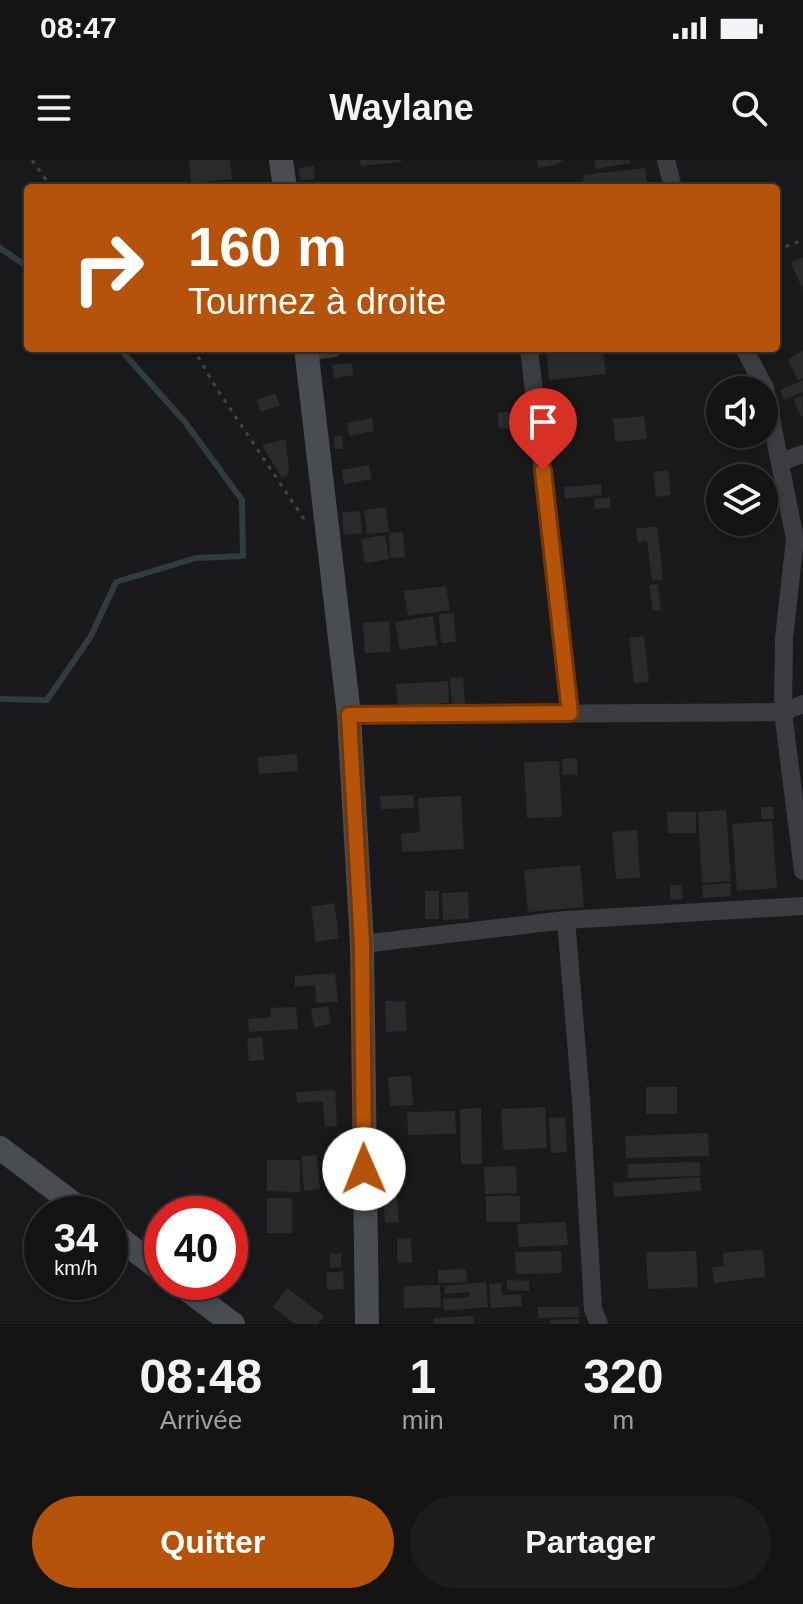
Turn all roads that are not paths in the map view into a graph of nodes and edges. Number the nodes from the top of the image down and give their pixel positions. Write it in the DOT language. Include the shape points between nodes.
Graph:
graph roads {
  1 [pos="281,160"];
  2 [pos="666,160"];
  3 [pos="284,184"];
  4 [pos="672,184"];
  5 [pos="306,352"];
  6 [pos="529,352"];
  7 [pos="746,352"];
  8 [pos="803,454"];
  9 [pos="780,462"];
  10 [pos="803,704"];
  11 [pos="783,712"];
  12 [pos="570,713"];
  13 [pos="349,715"];
  14 [pos="803,871"];
  15 [pos="803,906"];
  16 [pos="566,920"];
  17 [pos="362,944"];
  18 [pos="0,1148"];
  19 [pos="63,1196"];
  20 [pos="128,1245"];
  21 [pos="144,1257"];
  22 [pos="201,1300"];
  23 [pos="233,1324"];
  24 [pos="367,1324"];
  25 [pos="599,1324"];
  1 -- 3 [label="street"];
  2 -- 4 [label="street"];
  5 -- 13 [label="street"];
  6 -- 12 [label="street"];
  7 -- 9 [label="street" via="765,388"];
  8 -- 9 [label="street"];
  9 -- 11 [label="street" via="795,539 784,638"];
  10 -- 11 [label="street"];
  11 -- 12 [label="street"];
  11 -- 14 [label="street"];
  12 -- 13 [label="street"];
  13 -- 17 [label="street"];
  15 -- 16 [label="street"];
  16 -- 17 [label="street"];
  16 -- 25 [label="street" via="593,1309"];
  17 -- 24 [label="street"];
  18 -- 19 [label="street"];
  20 -- 21 [label="street"];
  22 -- 23 [label="street"];
}
